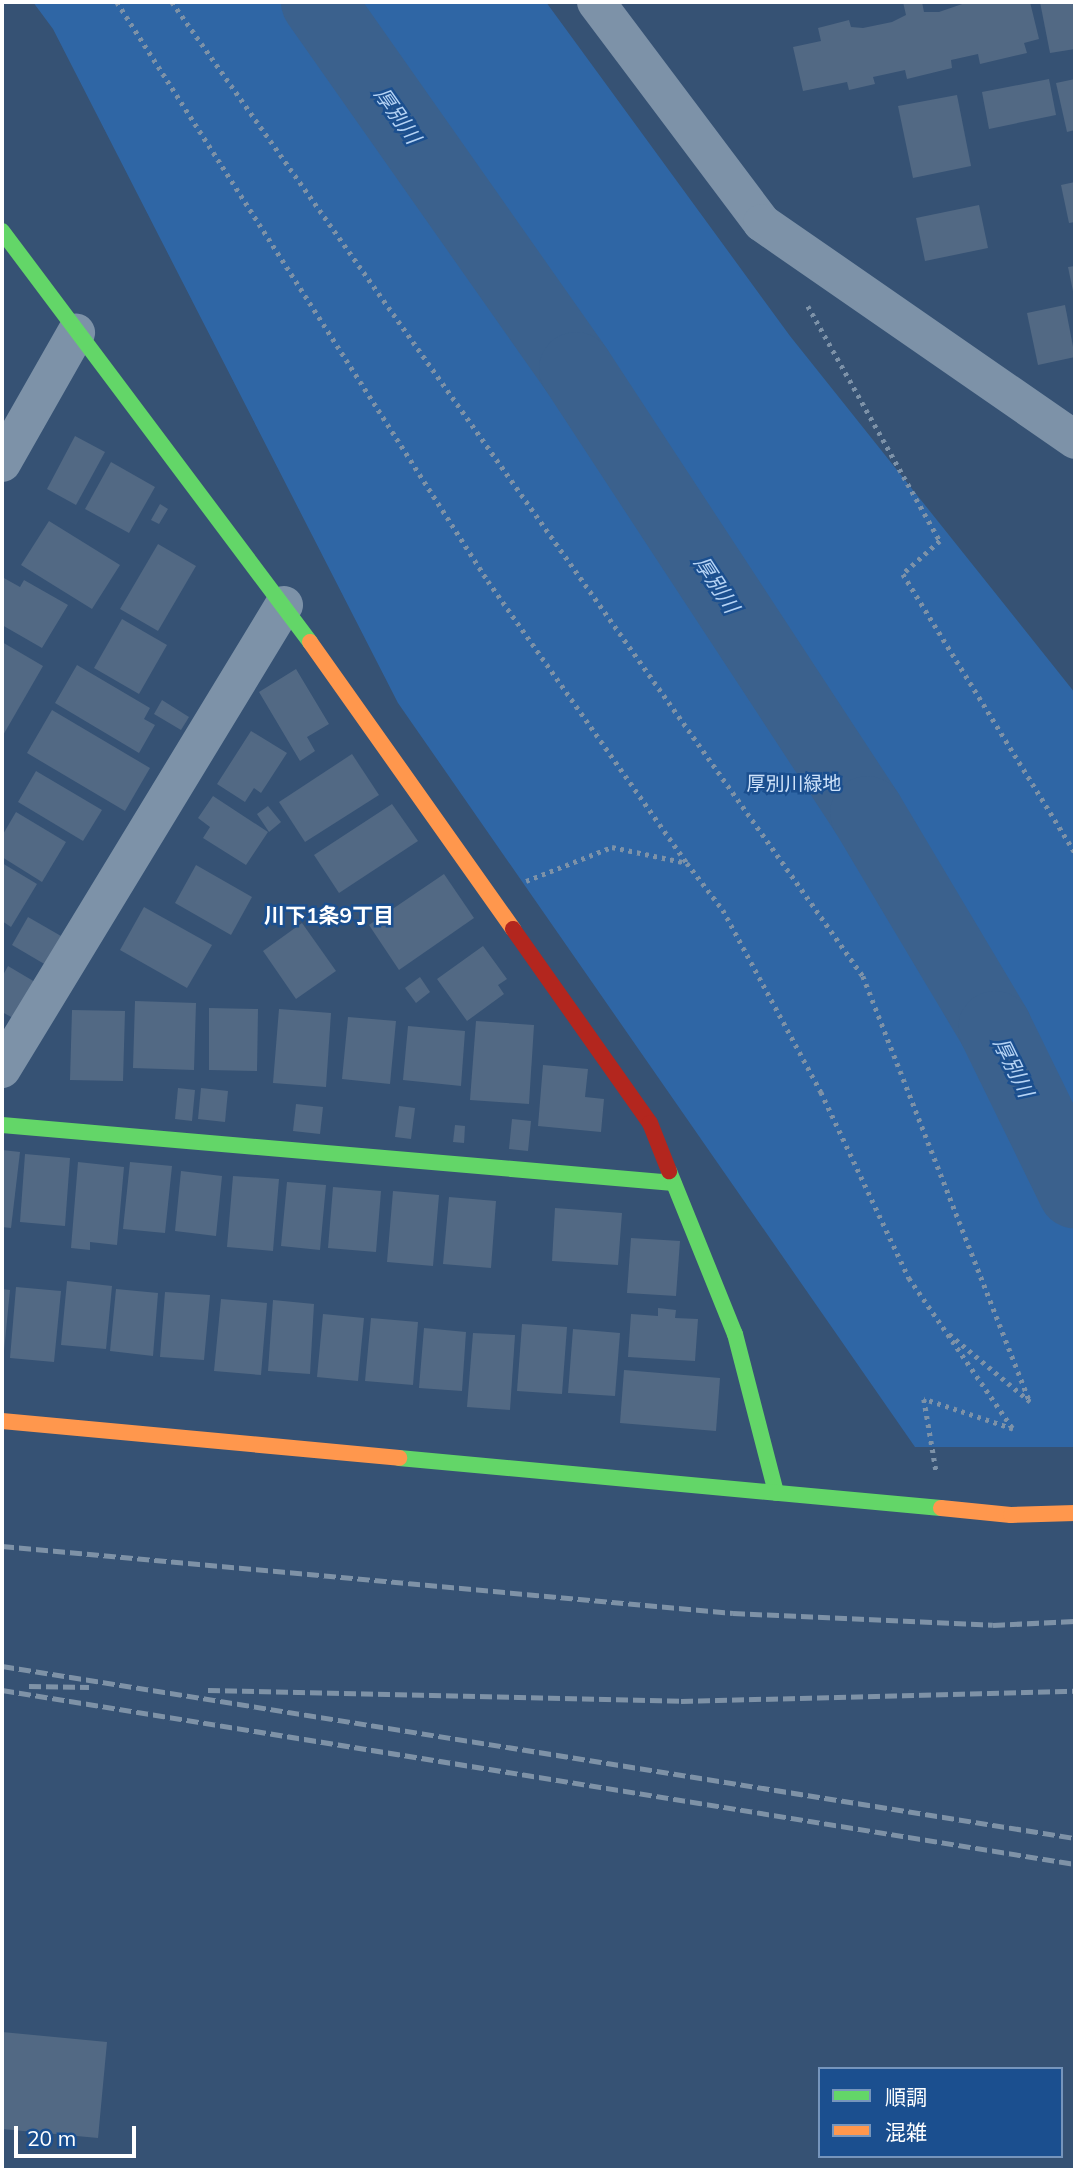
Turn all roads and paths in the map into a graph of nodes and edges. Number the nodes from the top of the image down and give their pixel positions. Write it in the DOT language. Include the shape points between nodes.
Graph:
graph roads {
  1 [pos="117,2"];
  2 [pos="172,2"];
  3 [pos="596,2"];
  4 [pos="2,231"];
  5 [pos="801,294"];
  6 [pos="76,333"];
  7 [pos="1075,440"];
  8 [pos="2,463"];
  9 [pos="284,605"];
  10 [pos="1075,853"];
  11 [pos="687,863"];
  12 [pos="490,896"];
  13 [pos="2,1069"];
  14 [pos="2,1125"];
  15 [pos="674,1183"];
  16 [pos="946,1332"];
  17 [pos="2,1421"];
  18 [pos="776,1493"];
  19 [pos="943,1508"];
  20 [pos="1075,1513"];
  1 -- 11 [label="path" via="488,581"];
  2 -- 16 [label="path" via="863,976 1030,1402"];
  3 -- 7 [label="street" via="762,223"];
  4 -- 6 [label="street"];
  5 -- 10 [label="path" via="940,541 903,574"];
  6 -- 8 [label="street"];
  6 -- 9 [label="street"];
  9 -- 12 [label="street"];
  9 -- 13 [label="street"];
  11 -- 12 [label="path" via="612,846"];
  11 -- 16 [label="path" via="723,910 821,1092 909,1278"];
  12 -- 15 [label="street" via="650,1123"];
  14 -- 15 [label="street"];
  15 -- 18 [label="street" via="735,1334"];
  16 -- 19 [label="path" via="1013,1429 924,1399"];
  17 -- 18 [label="street"];
  18 -- 19 [label="street"];
  19 -- 20 [label="street" via="1011,1515"];
}
